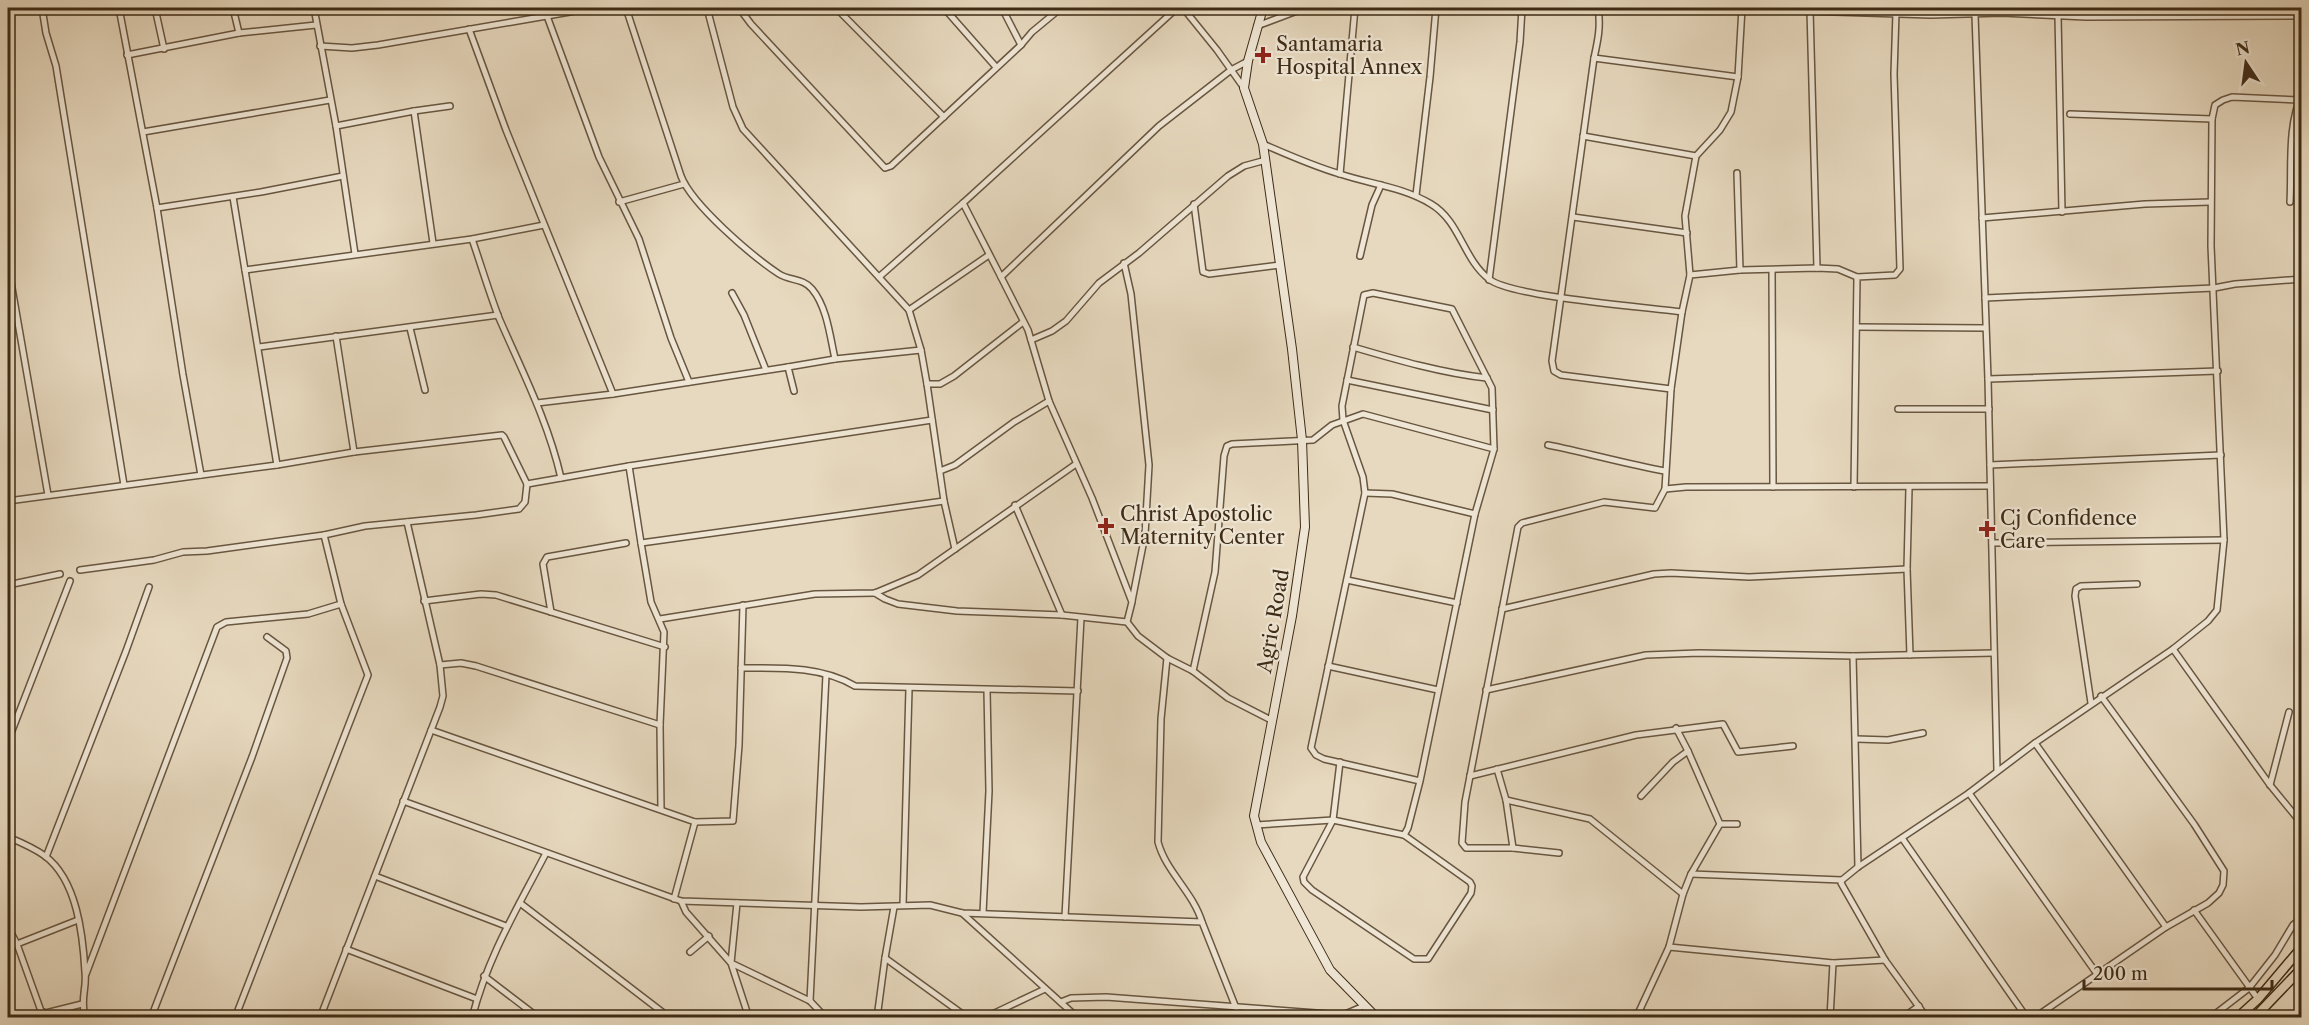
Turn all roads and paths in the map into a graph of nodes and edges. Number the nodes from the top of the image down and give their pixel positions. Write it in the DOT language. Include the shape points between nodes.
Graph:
graph roads {
  1 [pos="42,8"];
  2 [pos="119,8"];
  3 [pos="155,8"];
  4 [pos="232,8"];
  5 [pos="314,8"];
  6 [pos="593,8"];
  7 [pos="626,8"];
  8 [pos="707,8"];
  9 [pos="739,8"];
  10 [pos="836,8"];
  11 [pos="944,8"];
  12 [pos="1002,8"];
  13 [pos="1061,8"];
  14 [pos="1176,8"];
  15 [pos="1183,8"];
  16 [pos="1263,8"];
  17 [pos="1305,8"];
  18 [pos="1355,8"];
  19 [pos="1436,8"];
  20 [pos="1522,8"];
  21 [pos="1598,8"];
  22 [pos="1742,8"];
  23 [pos="2130,8"];
  24 [pos="2300,8"];
  25 [pos="1810,10"];
  26 [pos="1896,13"];
  27 [pos="1975,15"];
  28 [pos="547,16"];
  29 [pos="2058,16"];
  30 [pos="2129,16"];
  31 [pos="2300,16"];
  32 [pos="316,25"];
  33 [pos="1257,26"];
  34 [pos="469,30"];
  35 [pos="239,33"];
  36 [pos="1021,45"];
  37 [pos="320,46"];
  38 [pos="2301,46"];
  39 [pos="164,48"];
  40 [pos="127,56"];
  41 [pos="1594,58"];
  42 [pos="1248,61"];
  43 [pos="996,67"];
  44 [pos="1231,70"];
  45 [pos="1738,77"];
  46 [pos="1244,88"];
  47 [pos="2301,94"];
  48 [pos="330,100"];
  49 [pos="2298,100"];
  50 [pos="450,106"];
  51 [pos="414,111"];
  52 [pos="2070,114"];
  53 [pos="944,117"];
  54 [pos="2212,119"];
  55 [pos="336,126"];
  56 [pos="143,132"];
  57 [pos="1582,136"];
  58 [pos="1263,144"];
  59 [pos="1696,156"];
  60 [pos="1266,160"];
  61 [pos="1737,173"];
  62 [pos="1340,174"];
  63 [pos="343,176"];
  64 [pos="684,184"];
  65 [pos="1382,185"];
  66 [pos="1416,195"];
  67 [pos="233,197"];
  68 [pos="619,202"];
  69 [pos="963,202"];
  70 [pos="2210,202"];
  71 [pos="2290,202"];
  72 [pos="1194,204"];
  73 [pos="157,208"];
  74 [pos="2062,212"];
  75 [pos="1574,217"];
  76 [pos="1982,218"];
  77 [pos="544,225"];
  78 [pos="1687,233"];
  79 [pos="472,239"];
  80 [pos="434,243"];
  81 [pos="355,254"];
  82 [pos="989,255"];
  83 [pos="1360,256"];
  84 [pos="1124,263"];
  85 [pos="8,265"];
  86 [pos="1280,265"];
  87 [pos="1816,268"];
  88 [pos="245,270"];
  89 [pos="1740,270"];
  90 [pos="1772,270"];
  91 [pos="1690,275"];
  92 [pos="879,277"];
  93 [pos="1001,277"];
  94 [pos="1857,277"];
  95 [pos="2301,279"];
  96 [pos="1489,280"];
  97 [pos="2214,288"];
  98 [pos="732,293"];
  99 [pos="1563,297"];
  100 [pos="1985,298"];
  101 [pos="909,310"];
  102 [pos="1682,312"];
  103 [pos="498,315"];
  104 [pos="1023,322"];
  105 [pos="1857,327"];
  106 [pos="410,328"];
  107 [pos="1985,328"];
  108 [pos="336,336"];
  109 [pos="1031,340"];
  110 [pos="259,347"];
  111 [pos="1353,347"];
  112 [pos="921,350"];
  113 [pos="835,359"];
  114 [pos="788,367"];
  115 [pos="766,369"];
  116 [pos="2218,370"];
  117 [pos="1487,378"];
  118 [pos="1988,379"];
  119 [pos="1347,380"];
  120 [pos="689,382"];
  121 [pos="927,384"];
  122 [pos="1671,389"];
  123 [pos="424,390"];
  124 [pos="794,391"];
  125 [pos="613,394"];
  126 [pos="1049,401"];
  127 [pos="537,403"];
  128 [pos="1898,409"];
  129 [pos="1989,409"];
  130 [pos="1493,410"];
  131 [pos="932,420"];
  132 [pos="1343,420"];
  133 [pos="1302,440"];
  134 [pos="1548,445"];
  135 [pos="1494,449"];
  136 [pos="354,452"];
  137 [pos="2222,455"];
  138 [pos="1076,464"];
  139 [pos="277,465"];
  140 [pos="1990,465"];
  141 [pos="629,466"];
  142 [pos="940,471"];
  143 [pos="1665,471"];
  144 [pos="201,475"];
  145 [pos="561,478"];
  146 [pos="527,484"];
  147 [pos="124,485"];
  148 [pos="1989,486"];
  149 [pos="1773,487"];
  150 [pos="1854,487"];
  151 [pos="1909,488"];
  152 [pos="1665,489"];
  153 [pos="1365,492"];
  154 [pos="48,495"];
  155 [pos="8,501"];
  156 [pos="944,501"];
  157 [pos="1015,505"];
  158 [pos="1475,514"];
  159 [pos="407,522"];
  160 [pos="324,535"];
  161 [pos="2224,540"];
  162 [pos="626,543"];
  163 [pos="641,543"];
  164 [pos="1992,543"];
  165 [pos="955,549"];
  166 [pos="1907,569"];
  167 [pos="80,570"];
  168 [pos="60,574"];
  169 [pos="70,580"];
  170 [pos="1347,580"];
  171 [pos="2137,584"];
  172 [pos="8,585"];
  173 [pos="149,587"];
  174 [pos="875,592"];
  175 [pos="424,601"];
  176 [pos="1131,602"];
  177 [pos="1457,603"];
  178 [pos="340,604"];
  179 [pos="742,605"];
  180 [pos="1502,609"];
  181 [pos="551,612"];
  182 [pos="1062,615"];
  183 [pos="1082,618"];
  184 [pos="660,619"];
  185 [pos="1126,622"];
  186 [pos="267,637"];
  187 [pos="665,647"];
  188 [pos="2173,649"];
  189 [pos="1994,653"];
  190 [pos="1910,655"];
  191 [pos="1853,656"];
  192 [pos="1167,658"];
  193 [pos="440,665"];
  194 [pos="1328,666"];
  195 [pos="741,668"];
  196 [pos="1193,671"];
  197 [pos="826,675"];
  198 [pos="909,689"];
  199 [pos="987,690"];
  200 [pos="1438,690"];
  201 [pos="1486,690"];
  202 [pos="1078,691"];
  203 [pos="2101,696"];
  204 [pos="2091,703"];
  205 [pos="2289,711"];
  206 [pos="1271,720"];
  207 [pos="660,725"];
  208 [pos="1676,728"];
  209 [pos="431,730"];
  210 [pos="1923,733"];
  211 [pos="1856,739"];
  212 [pos="8,741"];
  213 [pos="2035,742"];
  214 [pos="1793,746"];
  215 [pos="1688,750"];
  216 [pos="1340,762"];
  217 [pos="1497,769"];
  218 [pos="1997,770"];
  219 [pos="1470,776"];
  220 [pos="1420,781"];
  221 [pos="2270,785"];
  222 [pos="1969,793"];
  223 [pos="1641,796"];
  224 [pos="1506,800"];
  225 [pos="403,801"];
  226 [pos="661,809"];
  227 [pos="1333,820"];
  228 [pos="695,822"];
  229 [pos="1720,824"];
  230 [pos="1737,824"];
  231 [pos="2301,824"];
  232 [pos="1256,825"];
  233 [pos="1404,835"];
  234 [pos="8,837"];
  235 [pos="1902,838"];
  236 [pos="1513,848"];
  237 [pos="1559,853"];
  238 [pos="546,854"];
  239 [pos="46,857"];
  240 [pos="1858,867"];
  241 [pos="1691,874"];
  242 [pos="375,876"];
  243 [pos="1842,880"];
  244 [pos="1683,894"];
  245 [pos="677,900"];
  246 [pos="520,903"];
  247 [pos="737,903"];
  248 [pos="816,905"];
  249 [pos="903,905"];
  250 [pos="894,907"];
  251 [pos="2194,910"];
  252 [pos="962,913"];
  253 [pos="983,913"];
  254 [pos="1065,917"];
  255 [pos="2301,918"];
  256 [pos="78,920"];
  257 [pos="1202,922"];
  258 [pos="506,926"];
  259 [pos="8,927"];
  260 [pos="2166,927"];
  261 [pos="709,936"];
  262 [pos="17,944"];
  263 [pos="1669,947"];
  264 [pos="2301,947"];
  265 [pos="345,949"];
  266 [pos="690,952"];
  267 [pos="885,958"];
  268 [pos="1885,960"];
  269 [pos="731,963"];
  270 [pos="1833,963"];
  271 [pos="2301,968"];
  272 [pos="86,974"];
  273 [pos="2097,974"];
  274 [pos="484,976"];
  275 [pos="2249,988"];
  276 [pos="1045,989"];
  277 [pos="477,999"];
  278 [pos="2258,999"];
  279 [pos="810,1001"];
  280 [pos="1060,1002"];
  281 [pos="82,1004"];
  282 [pos="1364,1006"];
  283 [pos="1919,1006"];
  284 [pos="1236,1008"];
  285 [pos="1343,1016"];
  286 [pos="86,1017"];
  287 [pos="151,1017"];
  288 [pos="235,1017"];
  289 [pos="320,1017"];
  290 [pos="472,1017"];
  291 [pos="539,1017"];
  292 [pos="670,1017"];
  293 [pos="749,1017"];
  294 [pos="826,1017"];
  295 [pos="877,1017"];
  296 [pos="968,1017"];
  297 [pos="984,1017"];
  298 [pos="1078,1017"];
  299 [pos="1377,1017"];
  300 [pos="1636,1017"];
  301 [pos="1830,1017"];
  302 [pos="1902,1017"];
  303 [pos="1927,1017"];
  304 [pos="2027,1017"];
  305 [pos="2034,1017"];
  306 [pos="2210,1017"];
  307 [pos="2236,1017"];
  308 [pos="2254,1017"];
  1 -- 147 [label="street" via="56,66"];
  2 -- 40 [label="street"];
  3 -- 39 [label="street"];
  4 -- 35 [label="street"];
  5 -- 32 [label="street"];
  6 -- 28 [label="street"];
  7 -- 64 [label="street"];
  8 -- 92 [label="street" via="733,106 743,129"];
  9 -- 53 [label="street" via="885,168"];
  10 -- 53 [label="street"];
  11 -- 43 [label="street"];
  12 -- 36 [label="street"];
  13 -- 36 [label="street"];
  14 -- 69 [label="street"];
  15 -- 44 [label="street"];
  16 -- 33 [label="street"];
  17 -- 33 [label="street"];
  18 -- 62 [label="street"];
  19 -- 66 [label="street"];
  20 -- 96 [label="street"];
  21 -- 41 [label="street" via="1600,35"];
  22 -- 25 [label="street"];
  22 -- 45 [label="street"];
  23 -- 30 [label="street"];
  24 -- 31 [label="street"];
  25 -- 26 [label="street"];
  25 -- 87 [label="street"];
  26 -- 27 [label="street"];
  26 -- 94 [label="street" via="1900,269 1895,275"];
  27 -- 29 [label="street"];
  27 -- 76 [label="street"];
  28 -- 34 [label="street"];
  28 -- 68 [label="street"];
  29 -- 30 [label="street"];
  29 -- 74 [label="street"];
  30 -- 31 [label="street"];
  31 -- 38 [label="street"];
  32 -- 35 [label="street"];
  32 -- 37 [label="street"];
  33 -- 42 [label="street"];
  34 -- 37 [label="street" via="352,48"];
  34 -- 77 [label="street"];
  35 -- 39 [label="street"];
  36 -- 43 [label="street"];
  37 -- 48 [label="street"];
  39 -- 40 [label="street"];
  40 -- 56 [label="street"];
  41 -- 45 [label="street"];
  41 -- 57 [label="street"];
  42 -- 44 [label="street"];
  42 -- 46 [label="street"];
  43 -- 53 [label="street"];
  44 -- 46 [label="street"];
  44 -- 93 [label="street" via="1159,126"];
  45 -- 59 [label="street" via="1728,119"];
  46 -- 58 [label="street, Agric Road"];
  47 -- 49 [label="street"];
  48 -- 55 [label="street"];
  48 -- 56 [label="street"];
  49 -- 54 [label="street" via="2232,97 2215,105"];
  49 -- 71 [label="street"];
  50 -- 51 [label="street"];
  51 -- 55 [label="street"];
  51 -- 80 [label="street"];
  52 -- 54 [label="street"];
  54 -- 70 [label="street"];
  55 -- 63 [label="street"];
  56 -- 73 [label="street"];
  57 -- 59 [label="street"];
  57 -- 75 [label="street"];
  58 -- 60 [label="street, Agric Road"];
  58 -- 62 [label="street"];
  59 -- 78 [label="street" via="1685,216"];
  60 -- 72 [label="street" via="1244,166"];
  60 -- 86 [label="street, Agric Road"];
  61 -- 89 [label="street"];
  62 -- 65 [label="street"];
  63 -- 67 [label="street"];
  63 -- 81 [label="street"];
  64 -- 68 [label="street"];
  64 -- 113 [label="street" via="697,202 761,261 781,276 805,282 813,290 828,326"];
  65 -- 66 [label="street"];
  65 -- 83 [label="street" via="1372,205"];
  66 -- 96 [label="street" via="1448,217"];
  67 -- 73 [label="street"];
  67 -- 88 [label="street"];
  68 -- 120 [label="street" via="639,239"];
  69 -- 82 [label="street"];
  69 -- 92 [label="street"];
  70 -- 74 [label="street"];
  70 -- 97 [label="street"];
  72 -- 84 [label="street"];
  72 -- 86 [label="street" via="1203,272"];
  73 -- 144 [label="street"];
  74 -- 76 [label="street"];
  75 -- 78 [label="street"];
  75 -- 99 [label="street"];
  76 -- 100 [label="street"];
  77 -- 79 [label="street"];
  77 -- 125 [label="street"];
  78 -- 91 [label="street"];
  79 -- 80 [label="street"];
  79 -- 103 [label="street"];
  80 -- 81 [label="street"];
  81 -- 88 [label="street"];
  82 -- 93 [label="street"];
  82 -- 101 [label="street"];
  84 -- 109 [label="street" via="1085,296 1066,321"];
  84 -- 176 [label="street" via="1131,294 1149,465 1145,535"];
  85 -- 154 [label="street"];
  86 -- 133 [label="street, Agric Road"];
  87 -- 90 [label="street"];
  87 -- 94 [label="street" via="1838,268"];
  88 -- 110 [label="street"];
  89 -- 90 [label="street"];
  89 -- 91 [label="street"];
  90 -- 149 [label="street"];
  91 -- 102 [label="street"];
  92 -- 101 [label="street"];
  93 -- 104 [label="street"];
  94 -- 105 [label="street"];
  95 -- 97 [label="street"];
  96 -- 99 [label="street" via="1506,288"];
  97 -- 100 [label="street"];
  97 -- 116 [label="street"];
  98 -- 115 [label="street"];
  99 -- 102 [label="street"];
  99 -- 122 [label="street" via="1552,361 1554,371"];
  100 -- 107 [label="street"];
  101 -- 112 [label="street"];
  102 -- 122 [label="street"];
  103 -- 106 [label="street"];
  103 -- 127 [label="street"];
  104 -- 109 [label="street"];
  104 -- 121 [label="street" via="954,376 940,384"];
  105 -- 107 [label="street"];
  105 -- 150 [label="street"];
  106 -- 108 [label="street"];
  106 -- 123 [label="street"];
  107 -- 118 [label="street"];
  108 -- 110 [label="street"];
  108 -- 136 [label="street"];
  109 -- 126 [label="street"];
  110 -- 139 [label="street"];
  111 -- 117 [label="street"];
  111 -- 117 [label="street" via="1364,295 1373,293 1452,309"];
  111 -- 119 [label="street"];
  112 -- 113 [label="street"];
  112 -- 121 [label="street"];
  113 -- 114 [label="street"];
  114 -- 115 [label="street"];
  114 -- 124 [label="street"];
  115 -- 120 [label="street"];
  116 -- 118 [label="street"];
  116 -- 137 [label="street"];
  117 -- 130 [label="street" via="1492,388"];
  118 -- 129 [label="street"];
  119 -- 130 [label="street"];
  119 -- 132 [label="street"];
  120 -- 125 [label="street"];
  121 -- 131 [label="street"];
  122 -- 143 [label="street"];
  125 -- 127 [label="street"];
  126 -- 138 [label="street"];
  126 -- 142 [label="street" via="955,465"];
  127 -- 145 [label="street"];
  128 -- 129 [label="street"];
  129 -- 140 [label="street"];
  130 -- 135 [label="street"];
  131 -- 141 [label="street"];
  131 -- 142 [label="street"];
  132 -- 133 [label="street" via="1313,440"];
  132 -- 135 [label="street" via="1363,414"];
  132 -- 153 [label="street"];
  133 -- 196 [label="street" via="1232,444 1225,450 1215,572"];
  133 -- 206 [label="street, Agric Road" via="1304,540"];
  134 -- 143 [label="street"];
  135 -- 158 [label="street"];
  136 -- 139 [label="street"];
  136 -- 146 [label="street" via="502,435"];
  137 -- 140 [label="street"];
  137 -- 161 [label="street"];
  138 -- 157 [label="street"];
  138 -- 176 [label="street"];
  139 -- 144 [label="street"];
  140 -- 148 [label="street"];
  141 -- 145 [label="street"];
  141 -- 163 [label="street"];
  142 -- 156 [label="street"];
  143 -- 152 [label="street"];
  144 -- 147 [label="street"];
  145 -- 146 [label="street"];
  146 -- 159 [label="street" via="525,502 519,509"];
  147 -- 154 [label="street"];
  148 -- 151 [label="street"];
  148 -- 164 [label="street"];
  149 -- 150 [label="street"];
  149 -- 152 [label="street"];
  150 -- 151 [label="street"];
  151 -- 166 [label="street"];
  152 -- 180 [label="street" via="1651,509 1604,502 1522,523"];
  153 -- 158 [label="street" via="1392,494"];
  153 -- 170 [label="street"];
  154 -- 155 [label="street"];
  156 -- 163 [label="street"];
  156 -- 165 [label="street"];
  157 -- 165 [label="street"];
  157 -- 182 [label="street"];
  158 -- 177 [label="street"];
  159 -- 160 [label="street"];
  159 -- 175 [label="street"];
  160 -- 167 [label="street" via="183,552"];
  160 -- 178 [label="street"];
  161 -- 164 [label="street"];
  161 -- 188 [label="street" via="2217,610"];
  162 -- 181 [label="street" via="547,557 543,564"];
  163 -- 184 [label="street" via="651,602"];
  164 -- 189 [label="street"];
  165 -- 174 [label="street" via="918,575"];
  166 -- 180 [label="street" via="1749,577 1660,573"];
  166 -- 190 [label="street"];
  168 -- 172 [label="street"];
  169 -- 212 [label="street"];
  170 -- 177 [label="street"];
  170 -- 194 [label="street"];
  171 -- 204 [label="street" via="2076,589"];
  173 -- 239 [label="street"];
  174 -- 179 [label="street" via="815,594"];
  174 -- 182 [label="street" via="898,604 957,611"];
  175 -- 181 [label="street" via="489,594"];
  175 -- 193 [label="street"];
  176 -- 185 [label="street"];
  177 -- 200 [label="street"];
  178 -- 272 [label="street" via="308,614 225,622 217,627"];
  178 -- 288 [label="street" via="368,675"];
  179 -- 184 [label="street"];
  179 -- 195 [label="street"];
  180 -- 201 [label="street"];
  181 -- 187 [label="street"];
  182 -- 183 [label="street"];
  183 -- 185 [label="street"];
  183 -- 202 [label="street"];
  184 -- 187 [label="street"];
  185 -- 192 [label="street"];
  186 -- 287 [label="street" via="286,651 287,658"];
  187 -- 207 [label="street"];
  188 -- 203 [label="street"];
  188 -- 221 [label="street"];
  189 -- 190 [label="street"];
  189 -- 218 [label="street"];
  190 -- 191 [label="street"];
  191 -- 201 [label="street" via="1646,655"];
  191 -- 211 [label="street"];
  192 -- 196 [label="street"];
  192 -- 257 [label="street" via="1161,719 1158,842"];
  193 -- 207 [label="street" via="476,666"];
  193 -- 209 [label="street" via="443,696"];
  194 -- 200 [label="street"];
  194 -- 216 [label="street" via="1311,748 1316,755"];
  195 -- 197 [label="street" via="808,670"];
  195 -- 228 [label="street" via="740,745 733,821"];
  196 -- 206 [label="street" via="1228,698"];
  197 -- 198 [label="street" via="855,686"];
  197 -- 248 [label="street"];
  198 -- 199 [label="street"];
  198 -- 249 [label="street"];
  199 -- 202 [label="street"];
  199 -- 253 [label="street" via="989,791"];
  200 -- 220 [label="street"];
  201 -- 219 [label="street"];
  202 -- 254 [label="street"];
  203 -- 204 [label="street"];
  203 -- 251 [label="street" via="2224,871 2219,893"];
  204 -- 213 [label="street"];
  205 -- 221 [label="street"];
  206 -- 232 [label="street, Agric Road" via="1255,807"];
  207 -- 226 [label="street"];
  208 -- 214 [label="street" via="1723,724 1738,752"];
  208 -- 215 [label="street"];
  208 -- 217 [label="street"];
  209 -- 225 [label="street"];
  209 -- 226 [label="street"];
  210 -- 211 [label="street" via="1888,740"];
  211 -- 240 [label="street"];
  213 -- 218 [label="street"];
  213 -- 260 [label="street"];
  215 -- 223 [label="street"];
  215 -- 229 [label="street"];
  216 -- 220 [label="street"];
  216 -- 227 [label="street"];
  217 -- 219 [label="street"];
  217 -- 224 [label="street"];
  218 -- 222 [label="street"];
  219 -- 236 [label="street" via="1463,846"];
  220 -- 233 [label="street"];
  221 -- 231 [label="street"];
  222 -- 235 [label="street"];
  222 -- 273 [label="street"];
  224 -- 236 [label="street"];
  224 -- 244 [label="street" via="1590,819"];
  225 -- 238 [label="street"];
  225 -- 242 [label="street"];
  226 -- 228 [label="street"];
  227 -- 232 [label="street"];
  227 -- 233 [label="street"];
  227 -- 233 [label="street" via="1304,882 1414,959 1428,959 1473,886"];
  228 -- 245 [label="street"];
  229 -- 230 [label="street"];
  229 -- 241 [label="street"];
  232 -- 282 [label="street, Agric Road" via="1261,842 1327,965"];
  234 -- 239 [label="street"];
  235 -- 240 [label="street"];
  235 -- 304 [label="street"];
  236 -- 237 [label="street"];
  238 -- 245 [label="street"];
  238 -- 246 [label="street"];
  239 -- 256 [label="street" via="69,887"];
  240 -- 243 [label="street"];
  241 -- 243 [label="street"];
  241 -- 244 [label="street"];
  242 -- 258 [label="street"];
  242 -- 265 [label="street"];
  243 -- 268 [label="street"];
  244 -- 263 [label="street"];
  245 -- 247 [label="street"];
  245 -- 261 [label="street"];
  246 -- 258 [label="street"];
  246 -- 292 [label="street"];
  247 -- 248 [label="street"];
  247 -- 269 [label="street"];
  248 -- 250 [label="street"];
  248 -- 279 [label="street"];
  249 -- 250 [label="street"];
  249 -- 252 [label="street" via="930,905"];
  250 -- 267 [label="street"];
  251 -- 260 [label="street"];
  251 -- 275 [label="street"];
  252 -- 253 [label="street"];
  252 -- 276 [label="street"];
  253 -- 254 [label="street"];
  254 -- 257 [label="street"];
  255 -- 275 [label="street"];
  256 -- 262 [label="street"];
  256 -- 272 [label="street"];
  257 -- 284 [label="street"];
  258 -- 274 [label="street"];
  259 -- 262 [label="street"];
  260 -- 273 [label="street"];
  261 -- 266 [label="street"];
  261 -- 269 [label="street"];
  262 -- 281 [label="street" via="41,1011"];
  263 -- 270 [label="street"];
  263 -- 300 [label="street"];
  264 -- 278 [label="main road"];
  265 -- 277 [label="street"];
  265 -- 289 [label="street"];
  267 -- 295 [label="street"];
  267 -- 296 [label="street"];
  268 -- 270 [label="street"];
  268 -- 283 [label="street"];
  269 -- 279 [label="street"];
  269 -- 293 [label="street"];
  270 -- 301 [label="street"];
  271 -- 308 [label="main road"];
  272 -- 281 [label="street"];
  273 -- 305 [label="street"];
  274 -- 277 [label="street"];
  274 -- 291 [label="street"];
  275 -- 278 [label="street"];
  275 -- 306 [label="street"];
  276 -- 280 [label="street"];
  276 -- 297 [label="street"];
  277 -- 290 [label="street"];
  278 -- 307 [label="main road"];
  279 -- 294 [label="street"];
  280 -- 284 [label="street" via="1071,998 1106,998"];
  280 -- 298 [label="street"];
  281 -- 286 [label="street"];
  282 -- 285 [label="street"];
  282 -- 299 [label="street, Agric Road"];
  283 -- 302 [label="street"];
  283 -- 303 [label="street"];
  284 -- 285 [label="street"];
}
